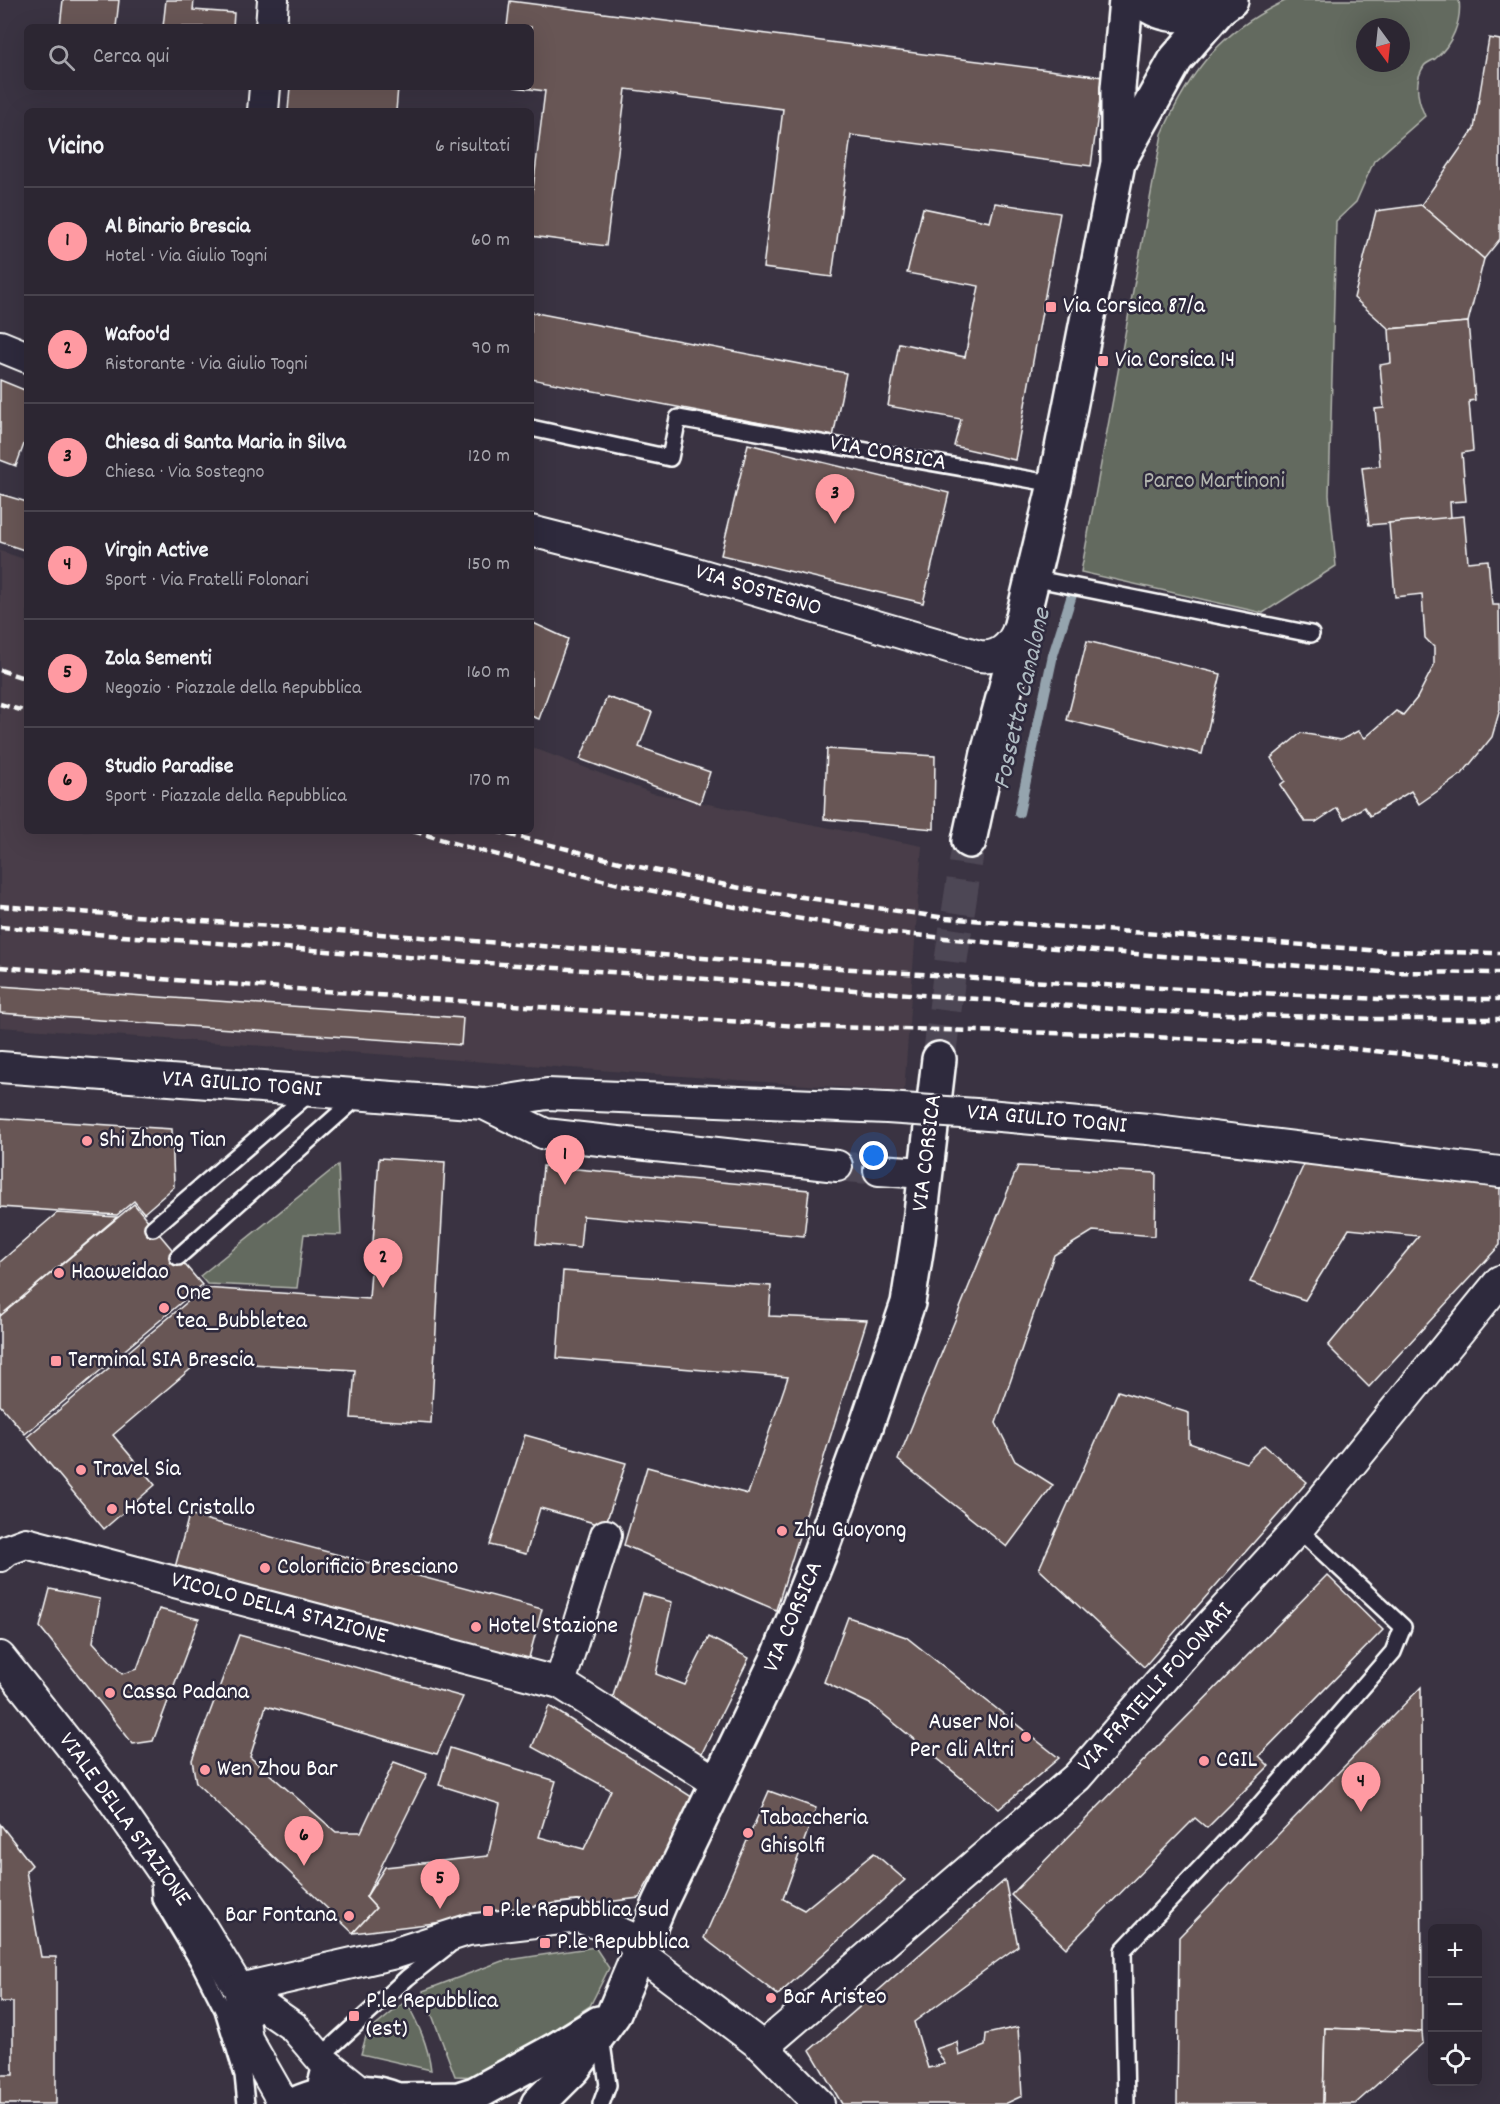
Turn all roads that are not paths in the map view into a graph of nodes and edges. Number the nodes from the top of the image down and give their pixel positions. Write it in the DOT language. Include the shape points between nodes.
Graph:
graph roads {
  1 [pos="273,0"];
  2 [pos="1126,0"];
  3 [pos="1141,0"];
  4 [pos="1226,4"];
  5 [pos="271,24"];
  6 [pos="265,90"];
  7 [pos="263,108"];
  8 [pos="1118,164"];
  9 [pos="0,346"];
  10 [pos="24,356"];
  11 [pos="534,429"];
  12 [pos="1055,484"];
  13 [pos="534,532"];
  14 [pos="1032,578"];
  15 [pos="1026,610"];
  16 [pos="1311,634"];
  17 [pos="983,657"];
  18 [pos="998,719"];
  19 [pos="969,841"];
  20 [pos="939,1059"];
  21 [pos="0,1067"];
  22 [pos="312,1091"];
  23 [pos="362,1094"];
  24 [pos="484,1104"];
  25 [pos="837,1166"];
  26 [pos="879,1170"];
  27 [pos="1500,1172"];
  28 [pos="925,1173"];
  29 [pos="153,1228"];
  30 [pos="178,1257"];
  31 [pos="1500,1281"];
  32 [pos="1298,1529"];
  33 [pos="606,1535"];
  34 [pos="0,1556"];
  35 [pos="0,1657"];
  36 [pos="560,1683"];
  37 [pos="718,1783"];
  38 [pos="159,1866"];
  39 [pos="468,1930"];
  40 [pos="640,1954"];
  41 [pos="239,1989"];
  42 [pos="607,2023"];
  43 [pos="763,2048"];
  44 [pos="322,2060"];
  45 [pos="361,2091"];
  46 [pos="298,2101"];
  47 [pos="402,2102"];
  48 [pos="246,2104"];
  49 [pos="538,2104"];
  50 [pos="601,2104"];
  51 [pos="819,2104"];
  52 [pos="1126,2104"];
  1 -- 5 [label="street"];
  2 -- 8 [label="main road" via="1118,88"];
  3 -- 4 [label="main road" via="1171,14 1197,15"];
  4 -- 8 [label="main road" via="1176,59"];
  6 -- 7 [label="street"];
  8 -- 12 [label="main road"];
  9 -- 10 [label="street"];
  11 -- 12 [label="lane, VIA CORSICA" via="670,458 678,418"];
  12 -- 14 [label="main road"];
  13 -- 17 [label="street, VIA SOSTEGNO" via="689,571"];
  14 -- 15 [label="main road"];
  14 -- 16 [label="lane"];
  15 -- 17 [label="street" via="1009,646"];
  15 -- 18 [label="main road"];
  17 -- 18 [label="street" via="1000,686"];
  18 -- 19 [label="main road"];
  20 -- 28 [label="main road, VIA CORSICA"];
  21 -- 22 [label="street, VIA GIULIO TOGNI"];
  22 -- 23 [label="street, VIA GIULIO TOGNI"];
  22 -- 29 [label="lane"];
  23 -- 24 [label="street, VIA GIULIO TOGNI"];
  23 -- 30 [label="lane"];
  24 -- 25 [label="street, VIA GIULIO TOGNI" via="545,1134"];
  24 -- 27 [label="street, VIA GIULIO TOGNI, bridge" via="547,1094 887,1108 1148,1129"];
  26 -- 28 [label="street"];
  28 -- 37 [label="main road, VIA CORSICA" via="908,1303 824,1542 779,1656"];
  31 -- 32 [label="street, VIA FRATELLI FOLONARI"];
  32 -- 43 [label="street, VIA FRATELLI FOLONARI" via="1077,1776"];
  32 -- 52 [label="lane" via="1403,1627 1394,1652 1257,1809 1123,1950"];
  33 -- 36 [label="street"];
  34 -- 36 [label="street, VICOLO DELLA STAZIONE" via="26,1543"];
  35 -- 38 [label="street, VIALE DELLA STAZIONE" via="108,1793"];
  36 -- 37 [label="street, VICOLO DELLA STAZIONE"];
  37 -- 40 [label="main road, VIA CORSICA"];
  38 -- 41 [label="street, VIALE DELLA STAZIONE"];
  38 -- 48 [label="lane" via="159,1898 223,2010 243,2075"];
  39 -- 40 [label="street" via="578,1917 627,1936"];
  39 -- 41 [label="street" via="396,1953"];
  39 -- 44 [label="lane" via="407,1978 330,2048"];
  40 -- 42 [label="main road, VIA CORSICA"];
  40 -- 43 [label="street"];
  41 -- 44 [label="street, VIALE DELLA STAZIONE" via="294,2027"];
  41 -- 46 [label="street, VIALE DELLA STAZIONE" via="247,2039"];
  42 -- 47 [label="main road" via="475,2094 459,2099"];
  42 -- 49 [label="main road, VIA CORSICA" via="574,2068"];
  42 -- 50 [label="lane" via="608,2085"];
  43 -- 51 [label="street"];
  44 -- 45 [label="street, VIALE DELLA STAZIONE"];
  44 -- 46 [label="lane"];
  45 -- 46 [label="main road"];
  45 -- 47 [label="main road"];
}
